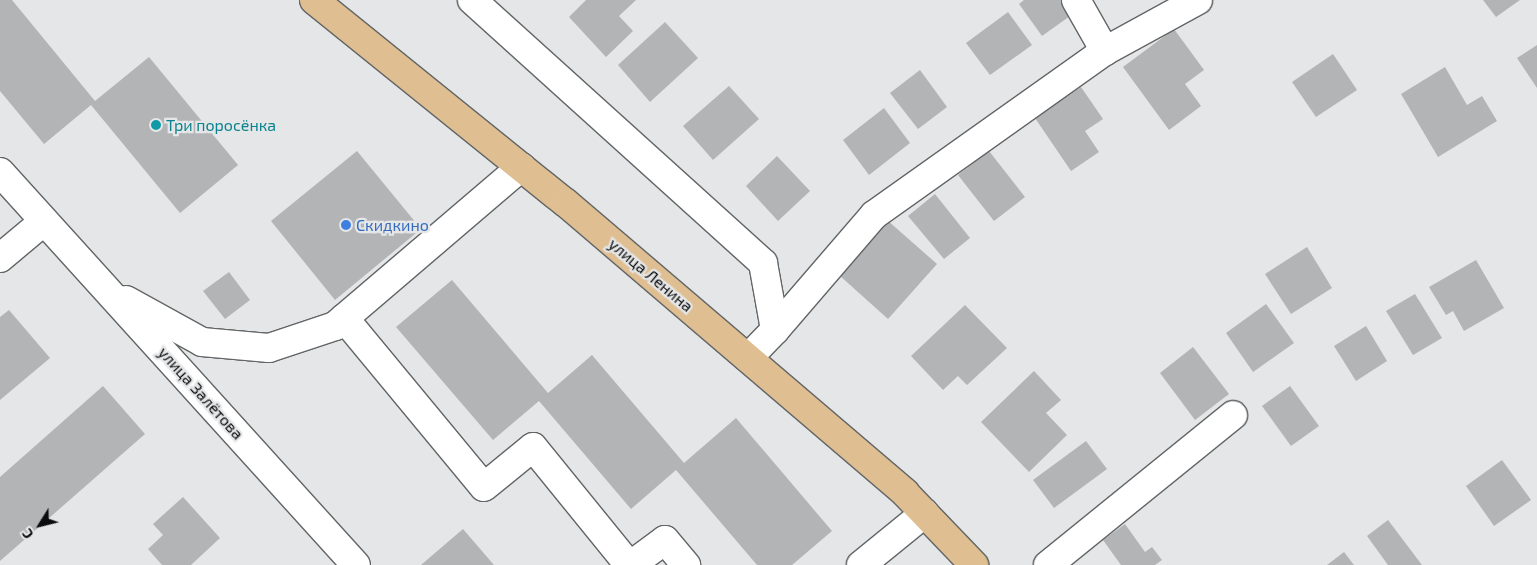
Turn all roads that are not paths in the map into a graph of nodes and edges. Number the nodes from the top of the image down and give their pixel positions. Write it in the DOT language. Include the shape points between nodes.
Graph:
graph roads {
  1 [pos="314,0"];
  2 [pos="472,0"];
  3 [pos="1076,0"];
  4 [pos="1198,0"];
  5 [pos="1105,51"];
  6 [pos="521,167"];
  7 [pos="0,172"];
  8 [pos="43,222"];
  9 [pos="0,258"];
  10 [pos="105,289"];
  11 [pos="344,318"];
  12 [pos="776,330"];
  13 [pos="748,358"];
  14 [pos="1232,415"];
  15 [pos="924,513"];
  16 [pos="356,565"];
  17 [pos="630,565"];
  18 [pos="686,565"];
  19 [pos="861,565"];
  20 [pos="974,565"];
  21 [pos="1048,565"];
  1 -- 6 [label="main road, улица Ленина"];
  2 -- 12 [label="street" via="764,262"];
  3 -- 5 [label="street"];
  4 -- 5 [label="street"];
  5 -- 12 [label="street" via="874,215"];
  6 -- 11 [label="street"];
  6 -- 13 [label="main road, улица Ленина"];
  7 -- 8 [label="street, улица Залётова"];
  8 -- 9 [label="street"];
  8 -- 10 [label="street, улица Залётова"];
  10 -- 11 [label="street" via="202,342 269,348 335,326"];
  10 -- 16 [label="street, улица Залётова"];
  11 -- 17 [label="street" via="484,488 533,447"];
  12 -- 13 [label="street"];
  13 -- 15 [label="main road, улица Ленина" via="905,492"];
  14 -- 21 [label="street"];
  15 -- 19 [label="street"];
  15 -- 20 [label="main road, улица Ленина"];
  17 -- 18 [label="street" via="665,540"];
}
